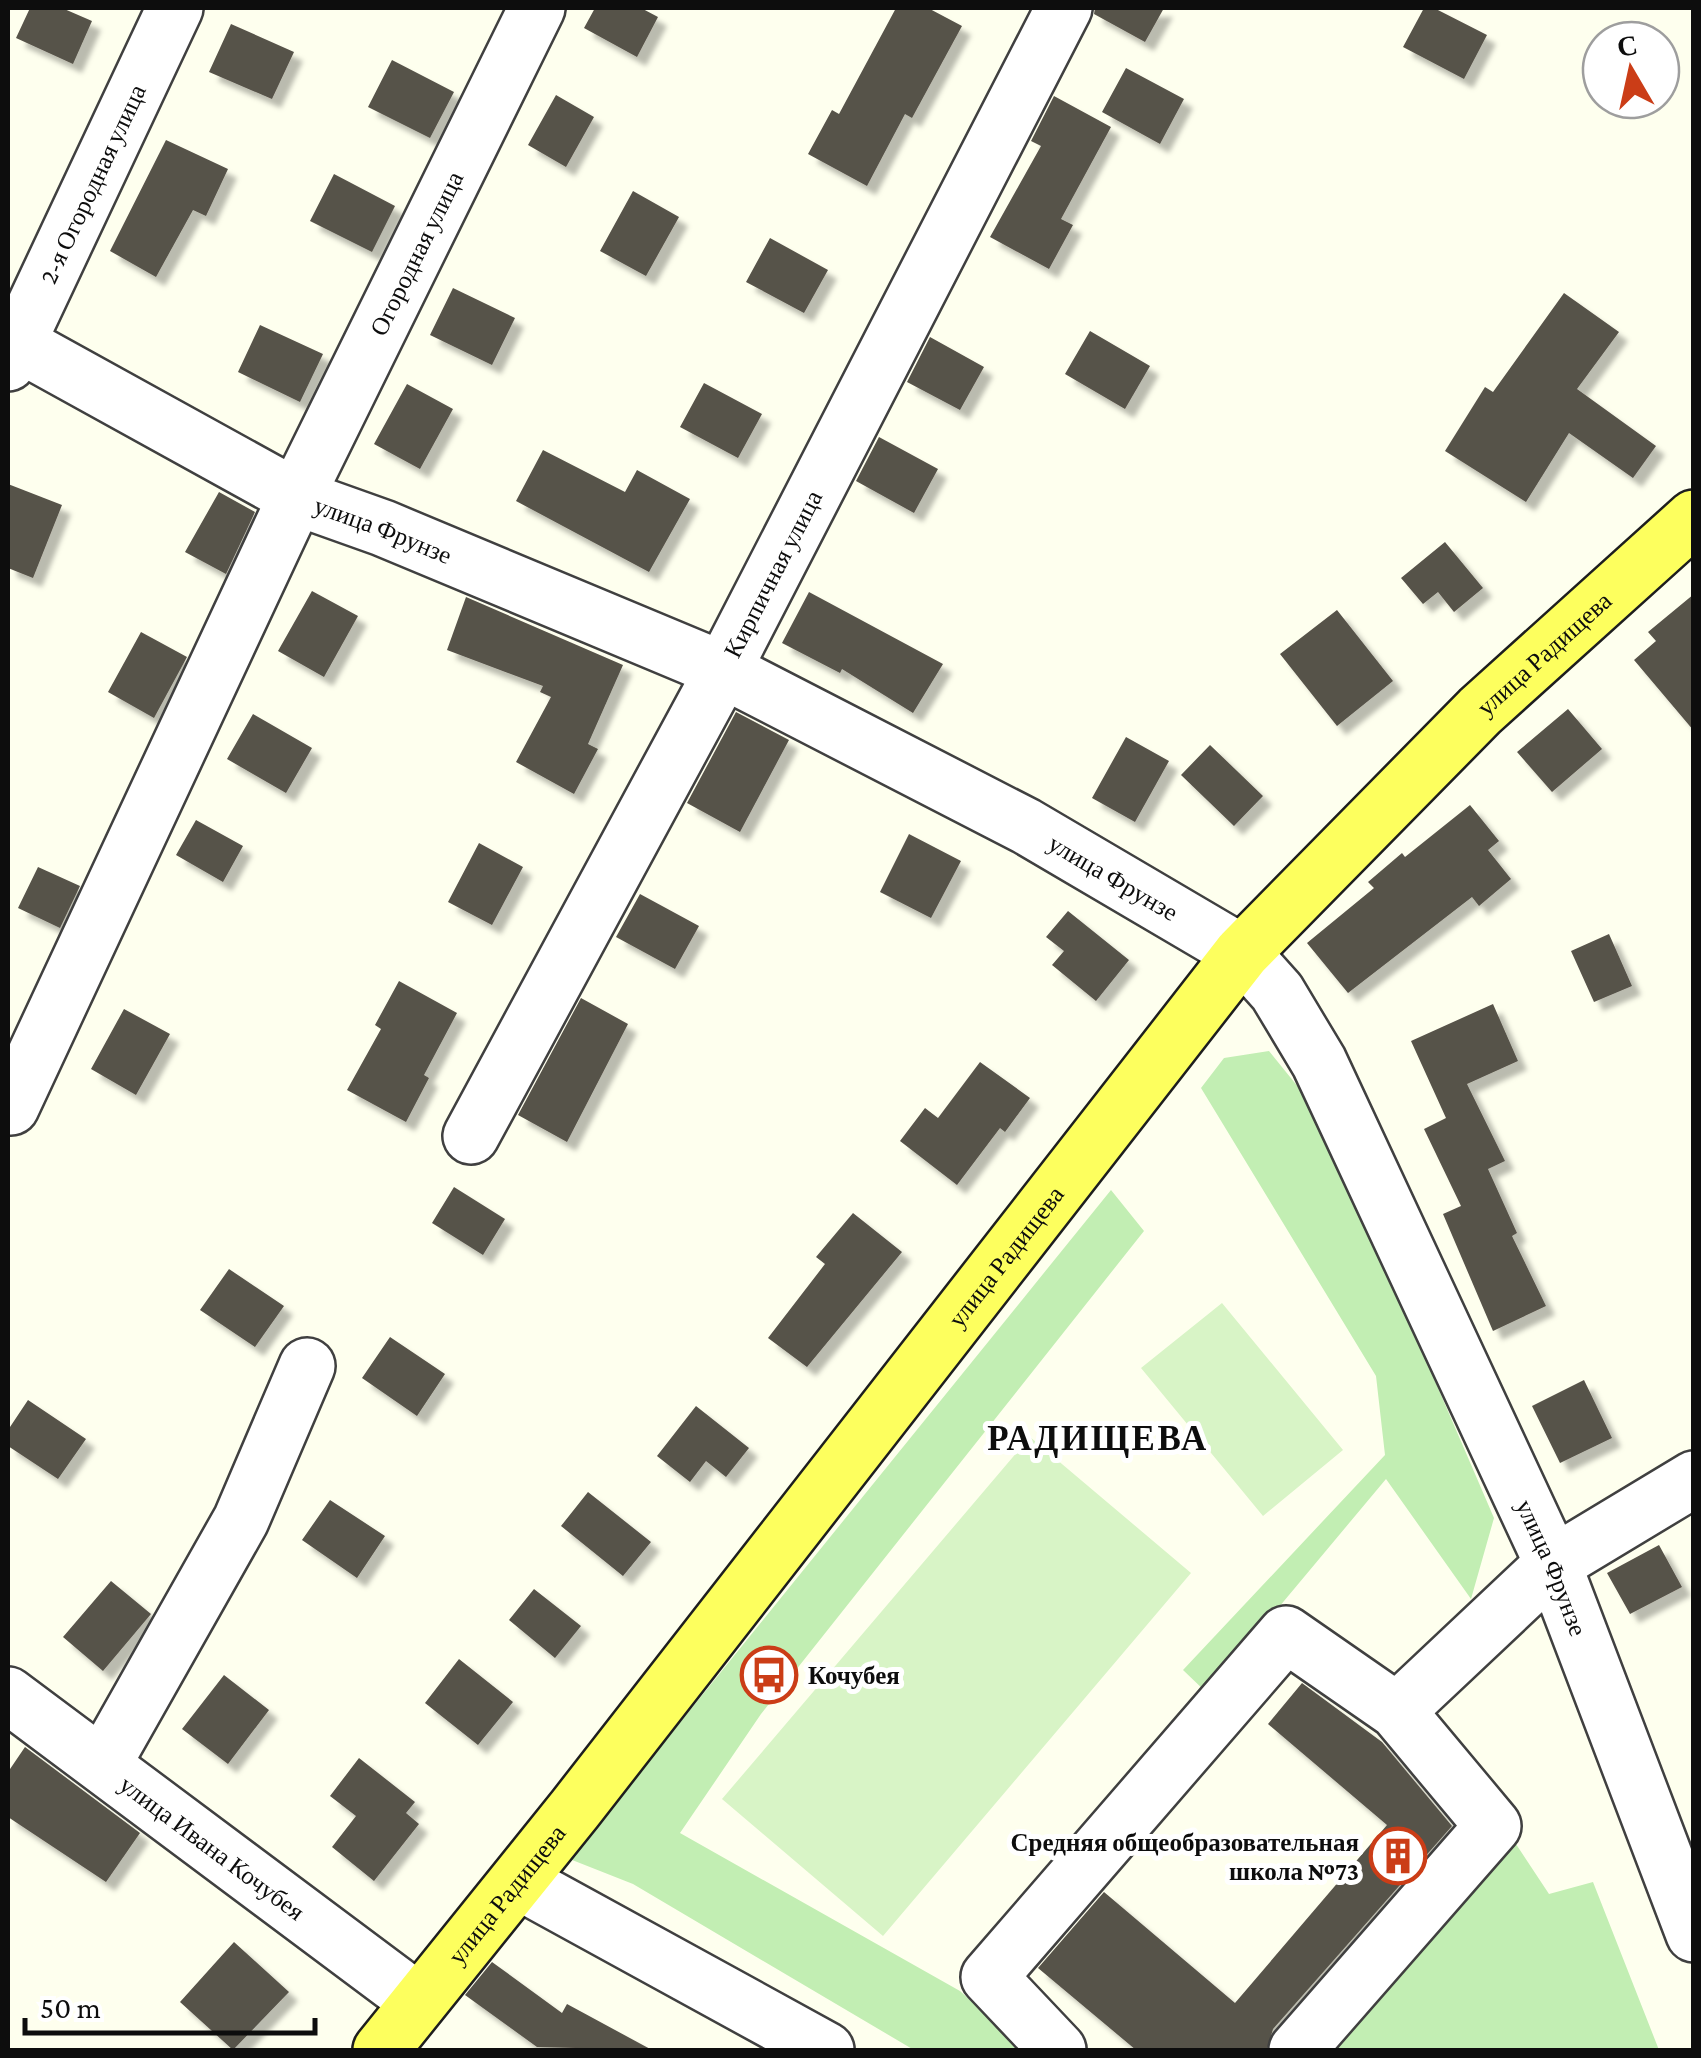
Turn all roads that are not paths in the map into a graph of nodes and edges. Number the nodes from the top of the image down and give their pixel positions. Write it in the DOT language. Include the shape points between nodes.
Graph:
graph roads {
  1 [pos="175,8"];
  2 [pos="537,8"];
  3 [pos="1064,8"];
  4 [pos="10,348"];
  5 [pos="296,497"];
  6 [pos="1694,518"];
  7 [pos="723,670"];
  8 [pos="1242,954"];
  9 [pos="11,1107"];
  10 [pos="470,1136"];
  11 [pos="308,1366"];
  12 [pos="1694,1479"];
  13 [pos="1554,1564"];
  14 [pos="8,1695"];
  15 [pos="1397,1711"];
  16 [pos="103,1764"];
  17 [pos="518,1881"];
  18 [pos="1692,1928"];
  19 [pos="418,2002"];
  20 [pos="381,2050"];
  21 [pos="826,2050"];
  22 [pos="1058,2050"];
  23 [pos="1297,2050"];
  1 -- 4 [label="street, 2-я Огородная улица"];
  2 -- 5 [label="street, Огородная улица"];
  3 -- 7 [label="street, Кирпичная улица"];
  4 -- 5 [label="street, улица Фрунзе"];
  5 -- 7 [label="street, улица Фрунзе"];
  5 -- 9 [label="street, Огородная улица"];
  6 -- 8 [label="main road, улица Радищева" via="1480,711"];
  7 -- 8 [label="street, улица Фрунзе" via="1026,826"];
  7 -- 10 [label="street, Кирпичная улица"];
  8 -- 13 [label="street, улица Фрунзе" via="1277,992 1319,1062"];
  8 -- 17 [label="main road, улица Радищева"];
  11 -- 16 [label="street" via="240,1520"];
  12 -- 13 [label="street"];
  13 -- 15 [label="street"];
  13 -- 18 [label="street, улица Фрунзе"];
  14 -- 16 [label="street, улица Ивана Кочубея"];
  15 -- 22 [label="street" via="1286,1634 989,1977"];
  15 -- 23 [label="street" via="1493,1826"];
  16 -- 19 [label="street, улица Ивана Кочубея"];
  17 -- 19 [label="main road, улица Радищева"];
  17 -- 21 [label="street"];
  19 -- 20 [label="main road, улица Радищева"];
}
